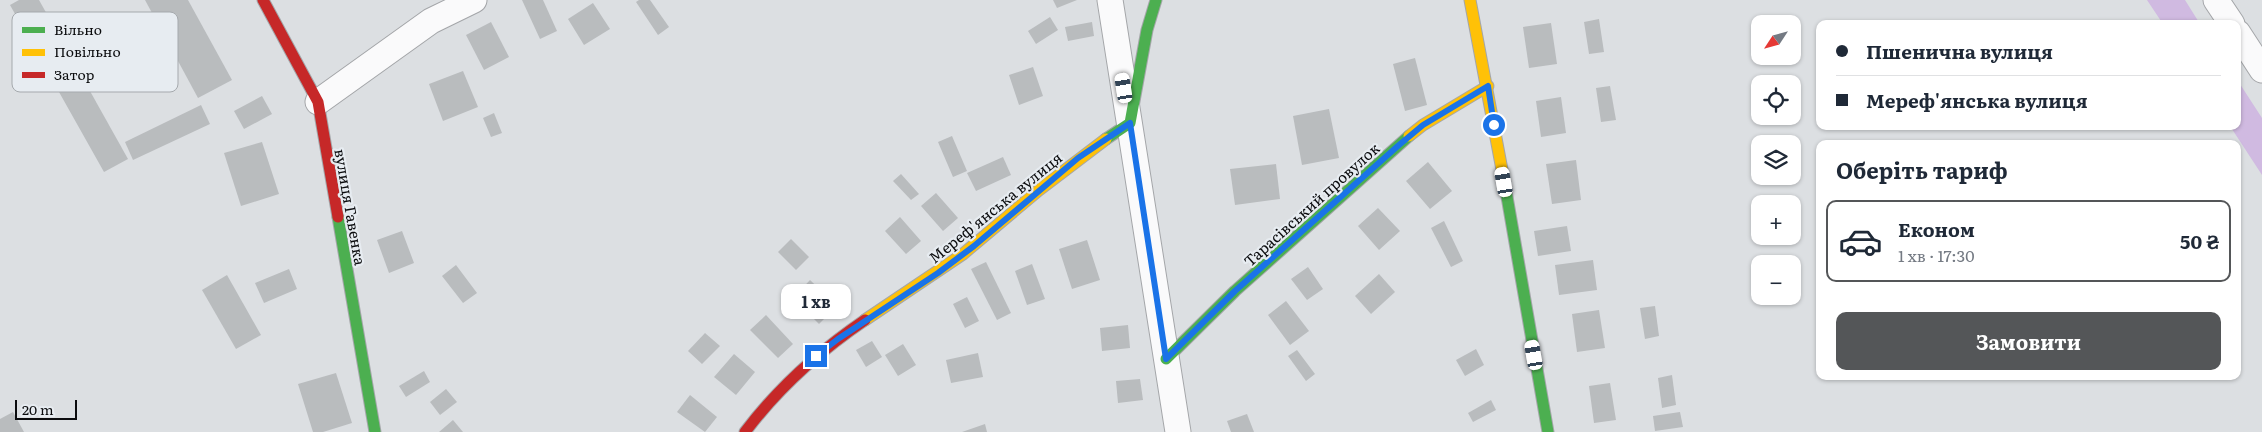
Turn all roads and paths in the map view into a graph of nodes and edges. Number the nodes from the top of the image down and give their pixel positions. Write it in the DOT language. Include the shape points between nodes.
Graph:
graph roads {
  1 [pos="263,0"];
  2 [pos="474,0"];
  3 [pos="1110,0"];
  4 [pos="1156,0"];
  5 [pos="1470,0"];
  6 [pos="2216,0"];
  7 [pos="431,10"];
  8 [pos="2229,20"];
  9 [pos="2241,38"];
  10 [pos="2262,70"];
  11 [pos="1488,86"];
  12 [pos="318,102"];
  13 [pos="1130,123"];
  14 [pos="1166,359"];
  15 [pos="375,432"];
  16 [pos="745,432"];
  17 [pos="1178,432"];
  18 [pos="1548,432"];
  1 -- 12 [label="street, вулиця Гавенка"];
  2 -- 7 [label="street"];
  3 -- 13 [label="street"];
  4 -- 13 [label="street" via="1147,30"];
  5 -- 11 [label="street"];
  6 -- 8 [label="street"];
  7 -- 12 [label="street"];
  9 -- 10 [label="street"];
  11 -- 14 [label="street, Тарасівський провулок" via="1423,125 1399,145 1235,291"];
  11 -- 18 [label="street"];
  12 -- 15 [label="street, вулиця Гавенка"];
  13 -- 14 [label="street"];
  13 -- 16 [label="street, Мереф'янська вулиця" via="1078,158 974,246 805,365 757,413"];
  14 -- 17 [label="street"];
}
